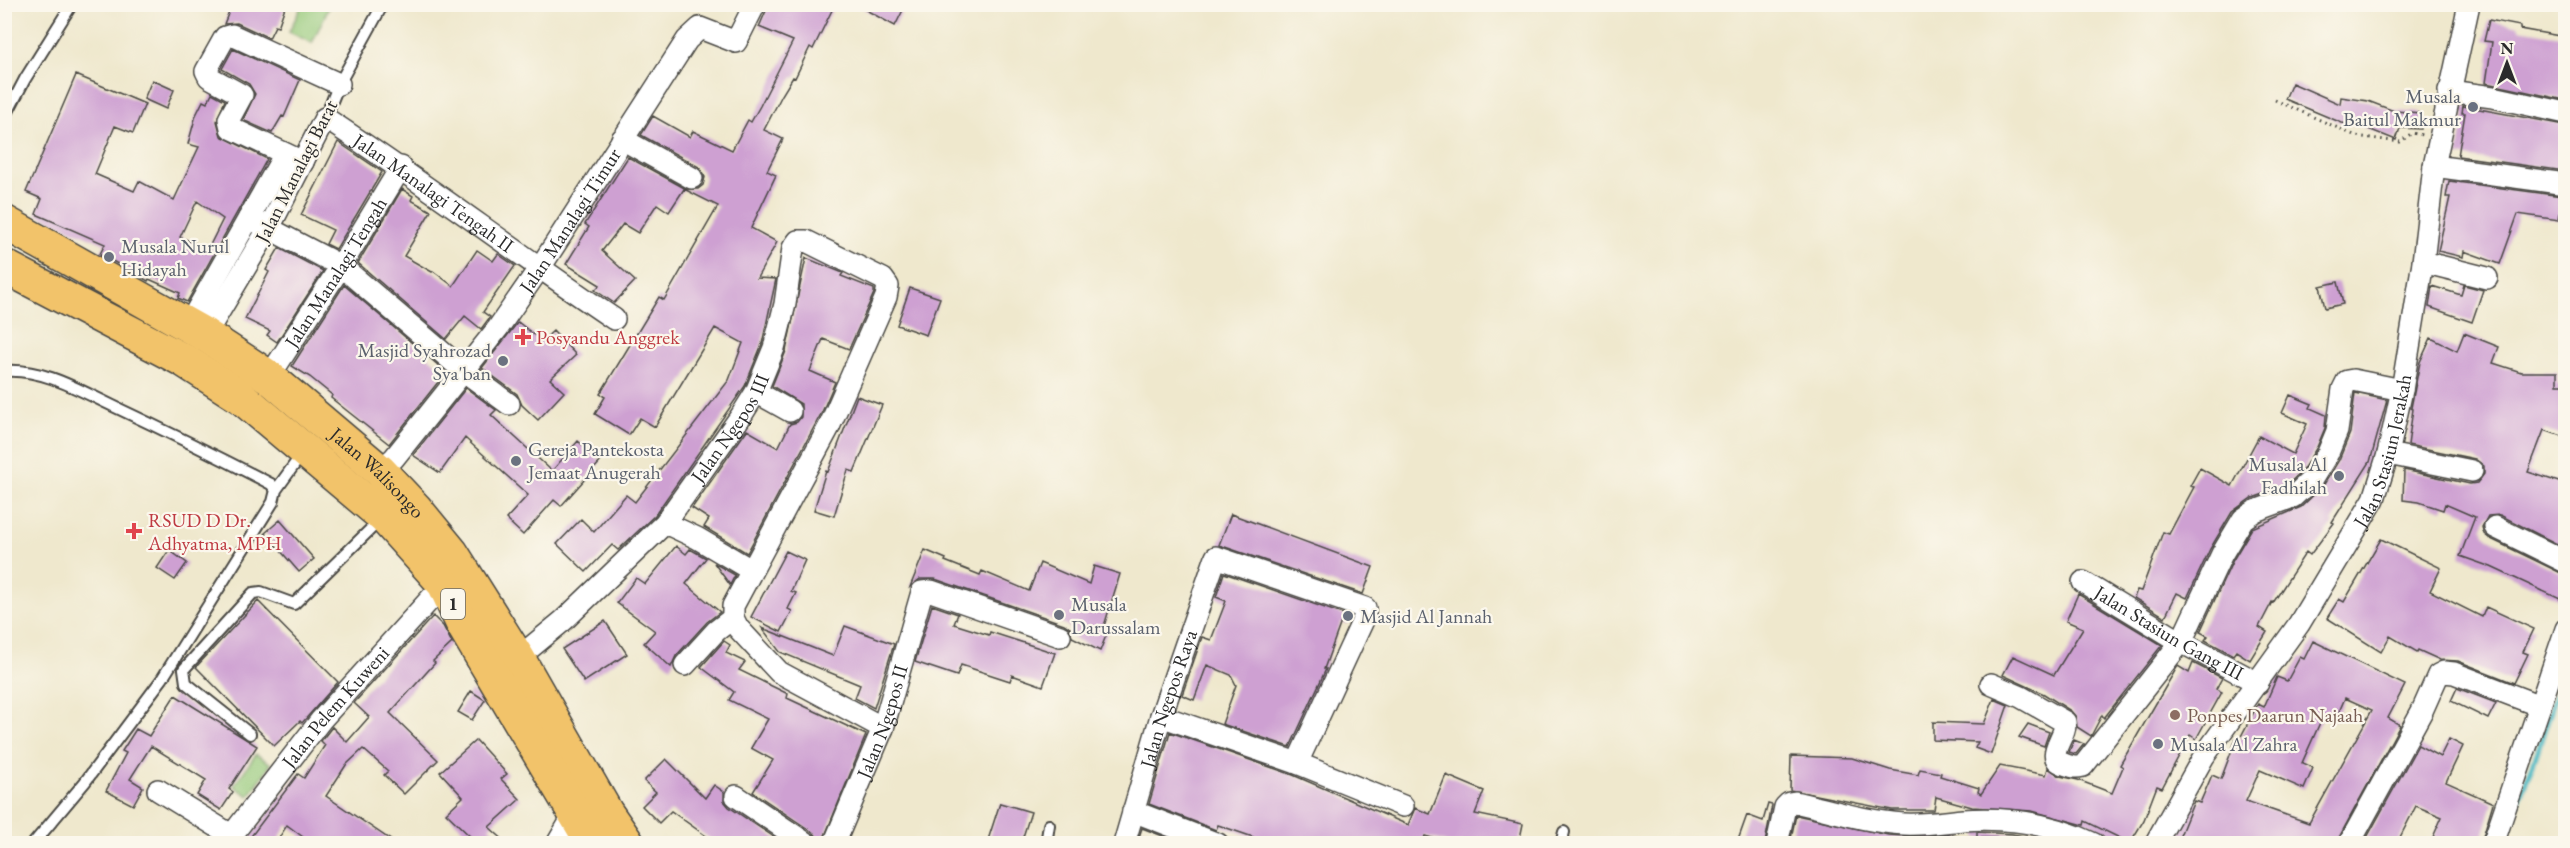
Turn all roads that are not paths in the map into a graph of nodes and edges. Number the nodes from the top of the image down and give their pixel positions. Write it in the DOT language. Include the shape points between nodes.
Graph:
graph roads {
  1 [pos="72,4"];
  2 [pos="383,4"];
  3 [pos="755,4"];
  4 [pos="2469,4"];
  5 [pos="339,84"];
  6 [pos="2449,91"];
  7 [pos="2565,113"];
  8 [pos="325,118"];
  9 [pos="4,119"];
  10 [pos="622,139"];
  11 [pos="294,158"];
  12 [pos="2434,165"];
  13 [pos="401,167"];
  14 [pos="692,178"];
  15 [pos="2565,184"];
  16 [pos="249,218"];
  17 [pos="4,222"];
  18 [pos="269,228"];
  19 [pos="2423,262"];
  20 [pos="4,266"];
  21 [pos="341,266"];
  22 [pos="539,268"];
  23 [pos="2487,278"];
  24 [pos="614,318"];
  25 [pos="196,330"];
  26 [pos="4,370"];
  27 [pos="464,371"];
  28 [pos="269,377"];
  29 [pos="2402,390"];
  30 [pos="756,392"];
  31 [pos="509,404"];
  32 [pos="790,411"];
  33 [pos="304,450"];
  34 [pos="2388,454"];
  35 [pos="380,471"];
  36 [pos="2472,471"];
  37 [pos="276,490"];
  38 [pos="384,517"];
  39 [pos="665,523"];
  40 [pos="2495,527"];
  41 [pos="2565,562"];
  42 [pos="752,570"];
  43 [pos="2083,582"];
  44 [pos="444,584"];
  45 [pos="733,618"];
  46 [pos="2565,629"];
  47 [pos="1060,636"];
  48 [pos="2181,642"];
  49 [pos="518,658"];
  50 [pos="685,665"];
  51 [pos="2258,683"];
  52 [pos="1991,684"];
  53 [pos="2540,706"];
  54 [pos="1161,716"];
  55 [pos="883,728"];
  56 [pos="250,734"];
  57 [pos="1297,764"];
  58 [pos="158,790"];
  59 [pos="736,796"];
  60 [pos="1403,806"];
  61 [pos="1133,811"];
  62 [pos="574,815"];
  63 [pos="1049,825"];
  64 [pos="1564,832"];
  65 [pos="228,839"];
  66 [pos="33,843"];
  67 [pos="557,843"];
  68 [pos="593,843"];
  69 [pos="628,843"];
  70 [pos="807,843"];
  71 [pos="834,843"];
  72 [pos="1046,843"];
  73 [pos="1124,843"];
  74 [pos="1218,843"];
  75 [pos="1561,843"];
  76 [pos="1777,843"];
  77 [pos="2094,843"];
  78 [pos="2156,843"];
  79 [pos="2349,843"];
  80 [pos="2493,843"];
  1 -- 9 [label="lane"];
  2 -- 5 [label="lane, Jalan Manalagi Barat"];
  3 -- 10 [label="street, Jalan Manalagi Timur" via="736,42 697,29"];
  4 -- 6 [label="street, Jalan Stasiun Jerakah"];
  5 -- 8 [label="lane, Jalan Manalagi Barat"];
  5 -- 11 [label="street" via="232,35 225,37 206,74 242,95 229,124 236,132"];
  6 -- 7 [label="street"];
  6 -- 12 [label="street, Jalan Stasiun Jerakah"];
  8 -- 11 [label="street, Jalan Manalagi Barat"];
  8 -- 13 [label="street, Jalan Manalagi Tengah II"];
  10 -- 14 [label="street"];
  10 -- 22 [label="street, Jalan Manalagi Timur"];
  11 -- 16 [label="street"];
  11 -- 18 [label="street, Jalan Manalagi Barat"];
  12 -- 15 [label="street"];
  12 -- 19 [label="street, Jalan Stasiun Jerakah"];
  13 -- 21 [label="street, Jalan Manalagi Tengah"];
  13 -- 22 [label="street, Jalan Manalagi Tengah II"];
  16 -- 18 [label="street"];
  16 -- 25 [label="street"];
  17 -- 25 [label="highway, Jalan Walisongo / 1"];
  18 -- 21 [label="street"];
  18 -- 25 [label="street, Jalan Manalagi Barat"];
  19 -- 23 [label="street"];
  19 -- 29 [label="street, Jalan Stasiun Jerakah"];
  20 -- 33 [label="highway, Jalan Walisongo / 1" via="185,361 241,397"];
  21 -- 27 [label="street"];
  21 -- 28 [label="street, Jalan Manalagi Tengah"];
  22 -- 24 [label="street, Jalan Manalagi Tengah II"];
  22 -- 27 [label="street, Jalan Manalagi Timur"];
  25 -- 28 [label="highway, Jalan Walisongo / 1"];
  26 -- 37 [label="lane" via="38,373 58,380 168,432"];
  27 -- 31 [label="street"];
  27 -- 35 [label="street, Jalan Manalagi Timur"];
  28 -- 35 [label="highway, Jalan Walisongo / 1"];
  29 -- 34 [label="street, Jalan Stasiun Jerakah"];
  29 -- 48 [label="street" via="2347,381 2337,431 2312,479 2293,498 2243,519"];
  30 -- 32 [label="street"];
  30 -- 39 [label="street, Jalan Ngepos III"];
  30 -- 42 [label="street, Jalan Ngepos III" via="780,326 795,243 806,241 883,279 888,286 886,297 829,427"];
  33 -- 37 [label="lane"];
  33 -- 38 [label="highway, Jalan Walisongo / 1"];
  34 -- 36 [label="street"];
  34 -- 51 [label="street, Jalan Stasiun Jerakah" via="2374,499 2300,624"];
  35 -- 49 [label="highway, Jalan Walisongo / 1" via="452,553"];
  37 -- 66 [label="lane" via="273,502 162,679 85,782"];
  38 -- 44 [label="highway, Jalan Walisongo / 1"];
  38 -- 56 [label="lane" via="294,604 254,593 184,669 186,682"];
  39 -- 42 [label="street"];
  39 -- 49 [label="street, Jalan Ngepos III" via="564,620"];
  40 -- 41 [label="street"];
  42 -- 45 [label="street" via="734,606"];
  43 -- 48 [label="street, Jalan Stasiun Gang III"];
  44 -- 62 [label="highway, Jalan Walisongo / 1" via="463,625"];
  44 -- 65 [label="street, Jalan Pelem Kuweni" via="321,720"];
  45 -- 50 [label="street"];
  45 -- 55 [label="street" via="779,672"];
  46 -- 53 [label="street"];
  47 -- 55 [label="street, Jalan Ngepos II" via="925,591 920,596"];
  48 -- 51 [label="street, Jalan Stasiun Gang III"];
  48 -- 52 [label="street" via="2083,766 2075,768 2055,758 2065,722"];
  49 -- 69 [label="highway, Jalan Walisongo / 1" via="606,812"];
  51 -- 78 [label="street, Jalan Stasiun Jerakah" via="2204,756"];
  53 -- 79 [label="street" via="2454,673 2438,675"];
  53 -- 80 [label="street"];
  54 -- 57 [label="street"];
  54 -- 57 [label="street, Jalan Ngepos Raya" via="1216,557 1365,608 1365,616"];
  54 -- 61 [label="street, Jalan Ngepos Raya"];
  55 -- 71 [label="street, Jalan Ngepos II"];
  57 -- 60 [label="street"];
  58 -- 65 [label="street, Jalan Pelem Kuweni"];
  59 -- 70 [label="street"];
  61 -- 73 [label="street, Jalan Ngepos Raya"];
  61 -- 74 [label="street"];
  62 -- 67 [label="street"];
  62 -- 68 [label="highway, Jalan Walisongo / 1"];
  63 -- 72 [label="lane"];
  64 -- 75 [label="lane"];
  76 -- 77 [label="street" via="1785,807 1795,802 1902,824 1965,820 2033,824 2069,831"];
}
